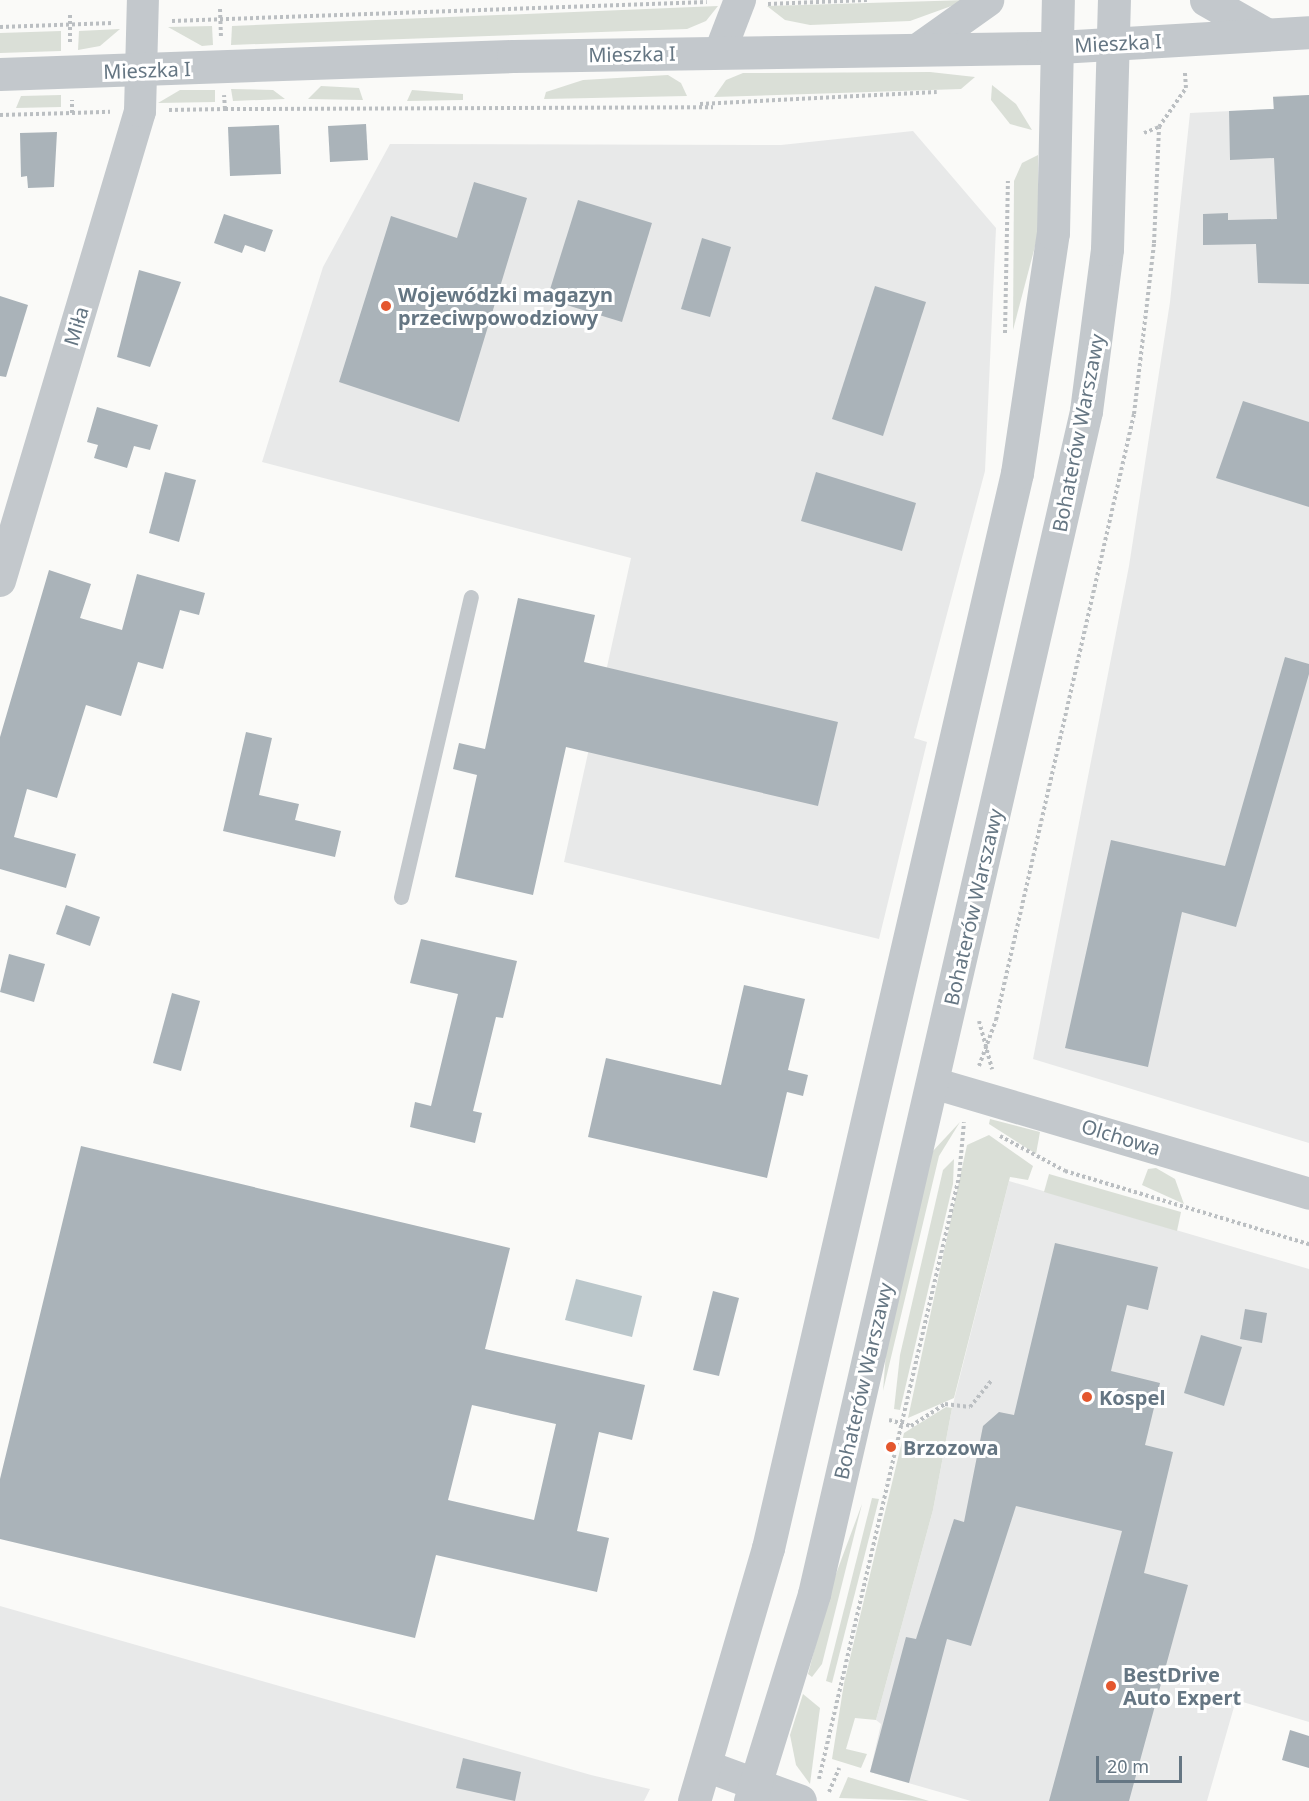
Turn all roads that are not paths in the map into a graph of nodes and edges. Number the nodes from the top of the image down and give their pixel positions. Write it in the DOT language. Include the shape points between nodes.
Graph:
graph roads {
  1 [pos="740,0"];
  2 [pos="987,0"];
  3 [pos="1058,0"];
  4 [pos="1114,0"];
  5 [pos="1206,0"];
  6 [pos="144,11"];
  7 [pos="1309,32"];
  8 [pos="1264,33"];
  9 [pos="1113,44"];
  10 [pos="1058,47"];
  11 [pos="918,49"];
  12 [pos="720,52"];
  13 [pos="145,70"];
  14 [pos="0,74"];
  15 [pos="0,581"];
  16 [pos="471,597"];
  17 [pos="401,897"];
  18 [pos="933,1083"];
  19 [pos="1309,1194"];
  20 [pos="706,1766"];
  21 [pos="753,1793"];
  22 [pos="808,1796"];
  23 [pos="694,1801"];
  1 -- 12 [label="street"];
  2 -- 11 [label="street"];
  3 -- 10 [label="street"];
  4 -- 9 [label="street, Bohaterów Warszawy"];
  5 -- 8 [label="street"];
  6 -- 13 [label="street, Miła"];
  7 -- 8 [label="street, Mieszka I"];
  8 -- 9 [label="street, Mieszka I"];
  9 -- 10 [label="street, Mieszka I"];
  9 -- 18 [label="street, Bohaterów Warszawy" via="1107,249 1086,411"];
  10 -- 11 [label="street, Mieszka I"];
  10 -- 20 [label="street" via="1053,233 1017,473 768,1548"];
  11 -- 12 [label="street, Mieszka I"];
  12 -- 13 [label="street, Mieszka I"];
  13 -- 14 [label="street, Mieszka I"];
  13 -- 15 [label="street, Miła" via="140,111"];
  16 -- 17 [label="lane"];
  18 -- 19 [label="street, Olchowa"];
  18 -- 21 [label="street, Bohaterów Warszawy" via="813,1594"];
  20 -- 21 [label="street"];
  20 -- 23 [label="street"];
  21 -- 22 [label="street"];
}
